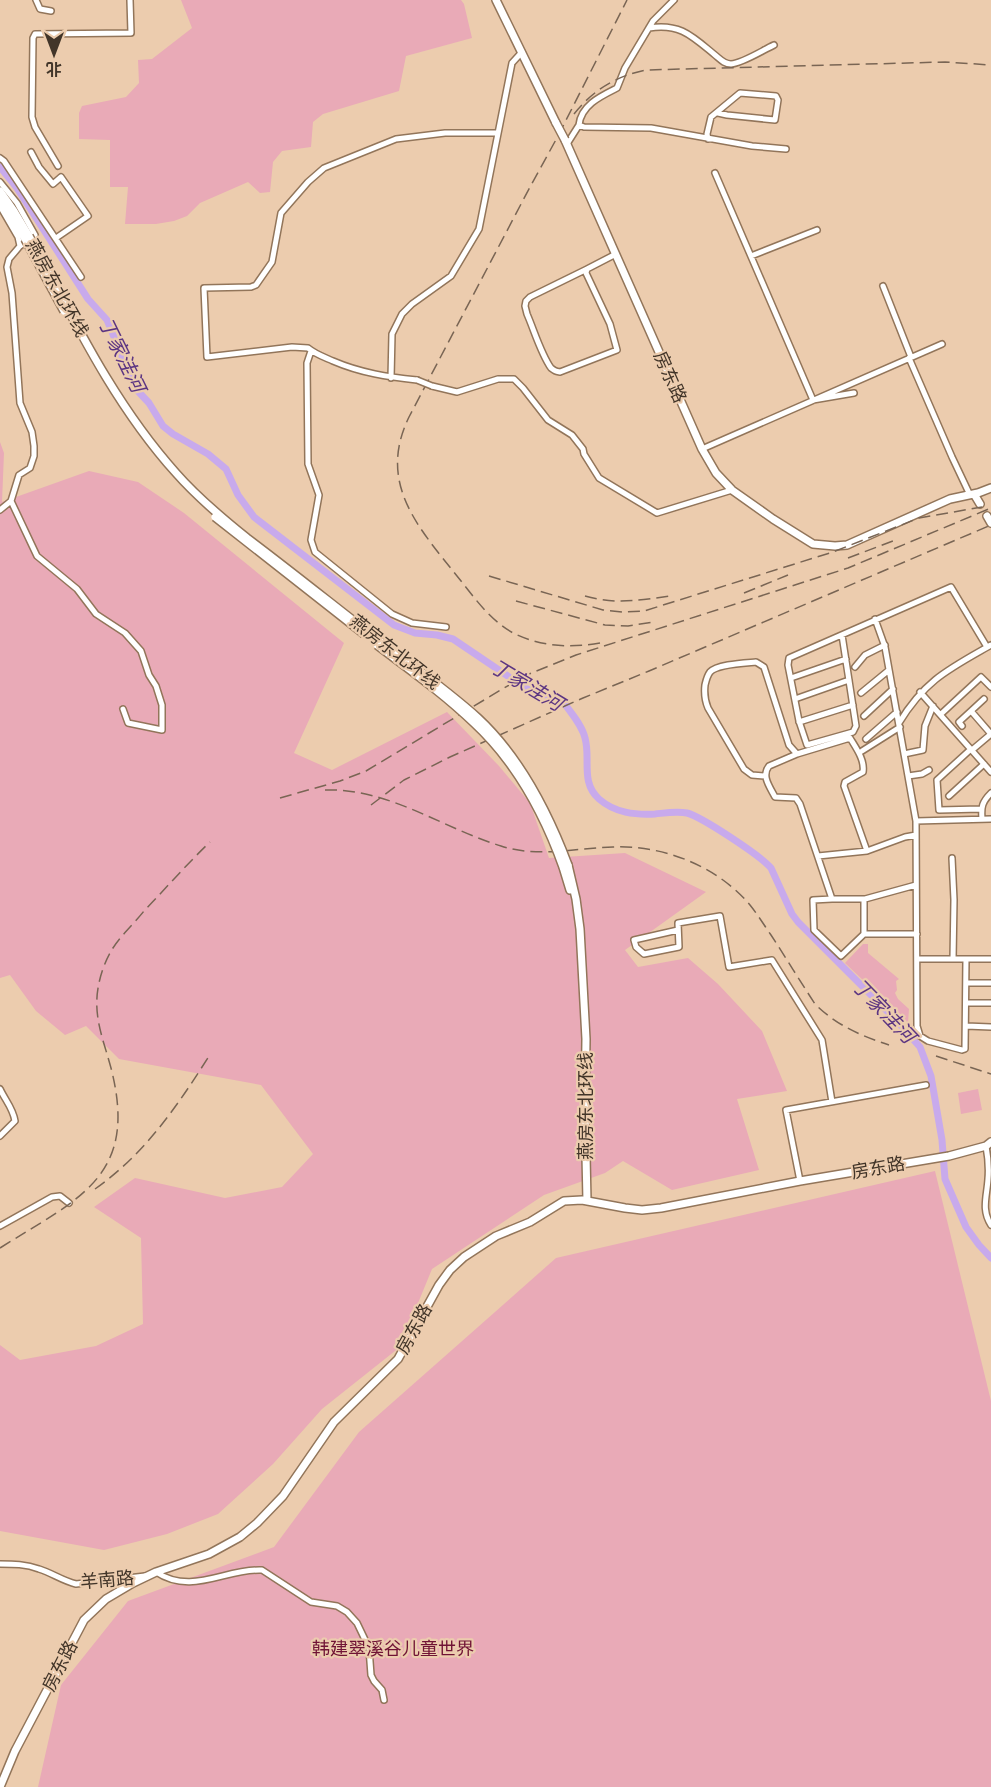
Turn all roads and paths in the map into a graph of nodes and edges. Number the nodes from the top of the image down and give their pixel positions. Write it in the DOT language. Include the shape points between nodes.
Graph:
graph roads {
  1 [pos="36,0"];
  2 [pos="130,0"];
  3 [pos="496,0"];
  4 [pos="674,0"];
  5 [pos="51,11"];
  6 [pos="649,28"];
  7 [pos="774,45"];
  8 [pos="522,52"];
  9 [pos="718,113"];
  10 [pos="579,125"];
  11 [pos="498,133"];
  12 [pos="708,139"];
  13 [pos="566,142"];
  14 [pos="786,149"];
  15 [pos="31,152"];
  16 [pos="0,158"];
  17 [pos="58,166"];
  18 [pos="714,173"];
  19 [pos="0,182"];
  20 [pos="0,191"];
  21 [pos="0,199"];
  22 [pos="0,206"];
  23 [pos="817,230"];
  24 [pos="27,238"];
  25 [pos="56,238"];
  26 [pos="20,246"];
  27 [pos="616,254"];
  28 [pos="751,256"];
  29 [pos="587,269"];
  30 [pos="81,277"];
  31 [pos="883,286"];
  32 [pos="942,344"];
  33 [pos="311,351"];
  34 [pos="911,357"];
  35 [pos="391,378"];
  36 [pos="854,393"];
  37 [pos="813,400"];
  38 [pos="702,449"];
  39 [pos="991,488"];
  40 [pos="732,490"];
  41 [pos="972,494"];
  42 [pos="11,501"];
  43 [pos="980,504"];
  44 [pos="0,510"];
  45 [pos="875,620"];
  46 [pos="446,627"];
  47 [pos="842,635"];
  48 [pos="885,645"];
  49 [pos="989,646"];
  50 [pos="846,659"];
  51 [pos="855,666"];
  52 [pos="889,669"];
  53 [pos="791,678"];
  54 [pos="849,680"];
  55 [pos="991,687"];
  56 [pos="893,689"];
  57 [pos="920,692"];
  58 [pos="861,693"];
  59 [pos="795,699"];
  60 [pos="984,699"];
  61 [pos="853,705"];
  62 [pos="933,706"];
  63 [pos="123,709"];
  64 [pos="971,711"];
  65 [pos="897,712"];
  66 [pos="940,714"];
  67 [pos="864,716"];
  68 [pos="799,722"];
  69 [pos="899,725"];
  70 [pos="962,726"];
  71 [pos="991,734"];
  72 [pos="866,739"];
  73 [pos="972,750"];
  74 [pos="862,751"];
  75 [pos="797,754"];
  76 [pos="904,754"];
  77 [pos="984,764"];
  78 [pos="929,770"];
  79 [pos="991,772"];
  80 [pos="765,776"];
  81 [pos="908,776"];
  82 [pos="991,793"];
  83 [pos="949,796"];
  84 [pos="981,808"];
  85 [pos="982,819"];
  86 [pos="991,819"];
  87 [pos="916,821"];
  88 [pos="916,835"];
  89 [pos="867,851"];
  90 [pos="818,856"];
  91 [pos="952,858"];
  92 [pos="916,885"];
  93 [pos="832,899"];
  94 [pos="864,899"];
  95 [pos="678,930"];
  96 [pos="864,934"];
  97 [pos="916,934"];
  98 [pos="917,959"];
  99 [pos="953,959"];
  100 [pos="966,959"];
  101 [pos="991,959"];
  102 [pos="966,983"];
  103 [pos="991,983"];
  104 [pos="966,1003"];
  105 [pos="991,1003"];
  106 [pos="966,1026"];
  107 [pos="991,1027"];
  108 [pos="926,1085"];
  109 [pos="0,1089"];
  110 [pos="832,1102"];
  111 [pos="0,1136"];
  112 [pos="989,1144"];
  113 [pos="800,1181"];
  114 [pos="584,1201"];
  115 [pos="69,1203"];
  116 [pos="991,1225"];
  117 [pos="0,1226"];
  118 [pos="0,1564"];
  119 [pos="156,1572"];
  120 [pos="146,1576"];
  121 [pos="384,1700"];
  122 [pos="0,1787"];
  1 -- 5 [label="street" via="40,9"];
  2 -- 17 [label="street" via="131,33 35,33 32,117"];
  3 -- 8 [label="main road, 房东路"];
  4 -- 6 [label="street"];
  6 -- 7 [label="street" via="678,29 724,63 733,64"];
  6 -- 10 [label="street" via="617,88 586,107"];
  8 -- 11 [label="street" via="512,63"];
  8 -- 13 [label="main road, 房东路, bridge"];
  9 -- 9 [label="street" via="775,120 778,100 776,96 740,93"];
  9 -- 12 [label="street" via="709,120"];
  10 -- 12 [label="street" via="651,128"];
  10 -- 13 [label="street"];
  11 -- 33 [label="street" via="445,133 396,139 324,168 281,213 272,262 256,285 204,288 207,357 292,347"];
  11 -- 35 [label="street" via="479,230 451,276 402,314 392,334"];
  12 -- 14 [label="street"];
  13 -- 27 [label="main road, 房东路"];
  15 -- 25 [label="street" via="53,184 61,177 88,216"];
  16 -- 25 [label="street"];
  18 -- 28 [label="street"];
  19 -- 26 [label="street" via="35,236"];
  20 -- 24 [label="main road, 燕房东北环线"];
  21 -- 24 [label="main road, 燕房东北环线"];
  22 -- 26 [label="street"];
  23 -- 28 [label="street"];
  24 -- 114 [label="main road, 燕房东北环线, bridge" via="106,388 173,477 245,542 475,723 505,756 528,792 566,866 573,906 582,1046"];
  25 -- 30 [label="street"];
  26 -- 42 [label="street" via="7,267 20,403 32,432 34,456 30,468 19,475"];
  27 -- 29 [label="street"];
  27 -- 38 [label="main road, 房东路"];
  28 -- 37 [label="street"];
  29 -- 29 [label="street" via="610,324 616,350 555,371 527,314 526,301"];
  31 -- 34 [label="street"];
  32 -- 34 [label="street"];
  33 -- 35 [label="street" via="348,368"];
  33 -- 46 [label="street" via="307,363 308,464 319,495 311,540 315,552 392,614 412,623"];
  34 -- 37 [label="street"];
  34 -- 41 [label="street" via="951,457"];
  35 -- 40 [label="street, bridge" via="417,380 457,392 498,380 514,380 548,420 572,435 599,478 657,513"];
  36 -- 37 [label="street"];
  37 -- 38 [label="street"];
  38 -- 40 [label="main road, 房东路"];
  39 -- 41 [label="main road, 房东路"];
  40 -- 41 [label="main road, 房东路" via="813,544 835,546 847,545 950,499"];
  41 -- 43 [label="main road"];
  42 -- 44 [label="street"];
  42 -- 63 [label="street" via="37,556 77,589 96,614 125,633 141,651 162,705 162,730 128,723"];
  45 -- 47 [label="street"];
  45 -- 48 [label="street"];
  45 -- 49 [label="street" via="951,587"];
  47 -- 50 [label="street"];
  47 -- 53 [label="street" via="789,658"];
  48 -- 51 [label="street" via="865,655"];
  48 -- 52 [label="street"];
  49 -- 57 [label="street" via="943,673"];
  50 -- 53 [label="street"];
  50 -- 54 [label="street"];
  52 -- 56 [label="street"];
  52 -- 58 [label="street"];
  53 -- 59 [label="street"];
  54 -- 59 [label="street"];
  54 -- 61 [label="street"];
  55 -- 66 [label="street" via="981,677"];
  56 -- 65 [label="street"];
  56 -- 67 [label="street"];
  57 -- 62 [label="street"];
  57 -- 69 [label="street"];
  59 -- 68 [label="street"];
  60 -- 64 [label="street"];
  61 -- 68 [label="street"];
  61 -- 68 [label="street" via="853,732 807,745"];
  62 -- 66 [label="street"];
  62 -- 76 [label="street" via="924,726 923,750"];
  64 -- 70 [label="street" via="959,722"];
  64 -- 71 [label="street"];
  65 -- 69 [label="street"];
  65 -- 72 [label="street"];
  66 -- 73 [label="street"];
  69 -- 74 [label="street"];
  69 -- 76 [label="street"];
  71 -- 73 [label="street"];
  73 -- 77 [label="street"];
  73 -- 84 [label="street" via="937,780 939,810"];
  75 -- 80 [label="street" via="766,768"];
  75 -- 80 [label="street" via="789,745 764,667 756,662 713,670 706,679 708,708 744,769 752,775"];
  75 -- 89 [label="street" via="850,738 864,770 844,786"];
  76 -- 81 [label="street"];
  77 -- 79 [label="street"];
  77 -- 83 [label="street"];
  78 -- 81 [label="street"];
  80 -- 90 [label="street" via="776,798 797,799"];
  81 -- 87 [label="street"];
  82 -- 84 [label="street"];
  84 -- 85 [label="street"];
  85 -- 86 [label="street"];
  85 -- 87 [label="street"];
  87 -- 88 [label="street"];
  88 -- 89 [label="street"];
  88 -- 92 [label="street"];
  89 -- 90 [label="street"];
  90 -- 93 [label="street"];
  91 -- 99 [label="street"];
  92 -- 94 [label="street"];
  92 -- 97 [label="street"];
  93 -- 94 [label="street"];
  93 -- 96 [label="street" via="813,900 814,930 841,956"];
  94 -- 96 [label="street"];
  95 -- 95 [label="street" via="679,947 644,954 636,947 634,940"];
  95 -- 110 [label="street" via="678,923 720,916 729,967 772,960 822,1040"];
  96 -- 97 [label="street"];
  97 -- 98 [label="street"];
  98 -- 99 [label="street"];
  98 -- 106 [label="street" via="920,1036 965,1049"];
  99 -- 100 [label="street"];
  100 -- 101 [label="street"];
  100 -- 102 [label="street"];
  102 -- 103 [label="street"];
  102 -- 104 [label="street"];
  104 -- 105 [label="street"];
  104 -- 106 [label="street"];
  106 -- 107 [label="street"];
  108 -- 110 [label="street"];
  109 -- 111 [label="street" via="15,1121"];
  110 -- 113 [label="street" via="786,1110"];
  112 -- 113 [label="main road, 房东路" via="949,1156"];
  112 -- 116 [label="street" via="985,1215"];
  113 -- 114 [label="main road, 房东路" via="661,1208 625,1208"];
  114 -- 119 [label="main road, 房东路" via="558,1204 464,1257 440,1285 398,1359 334,1422 283,1496 240,1537 209,1554"];
  115 -- 117 [label="street" via="60,1196 52,1197"];
  118 -- 120 [label="street, 羊南路" via="37,1568 76,1584"];
  119 -- 120 [label="main road, 房东路"];
  119 -- 121 [label="street" via="165,1579 201,1582 262,1570 311,1602 337,1606 357,1623 366,1640 371,1675"];
  120 -- 122 [label="main road, 房东路" via="106,1599 84,1620"];
}
